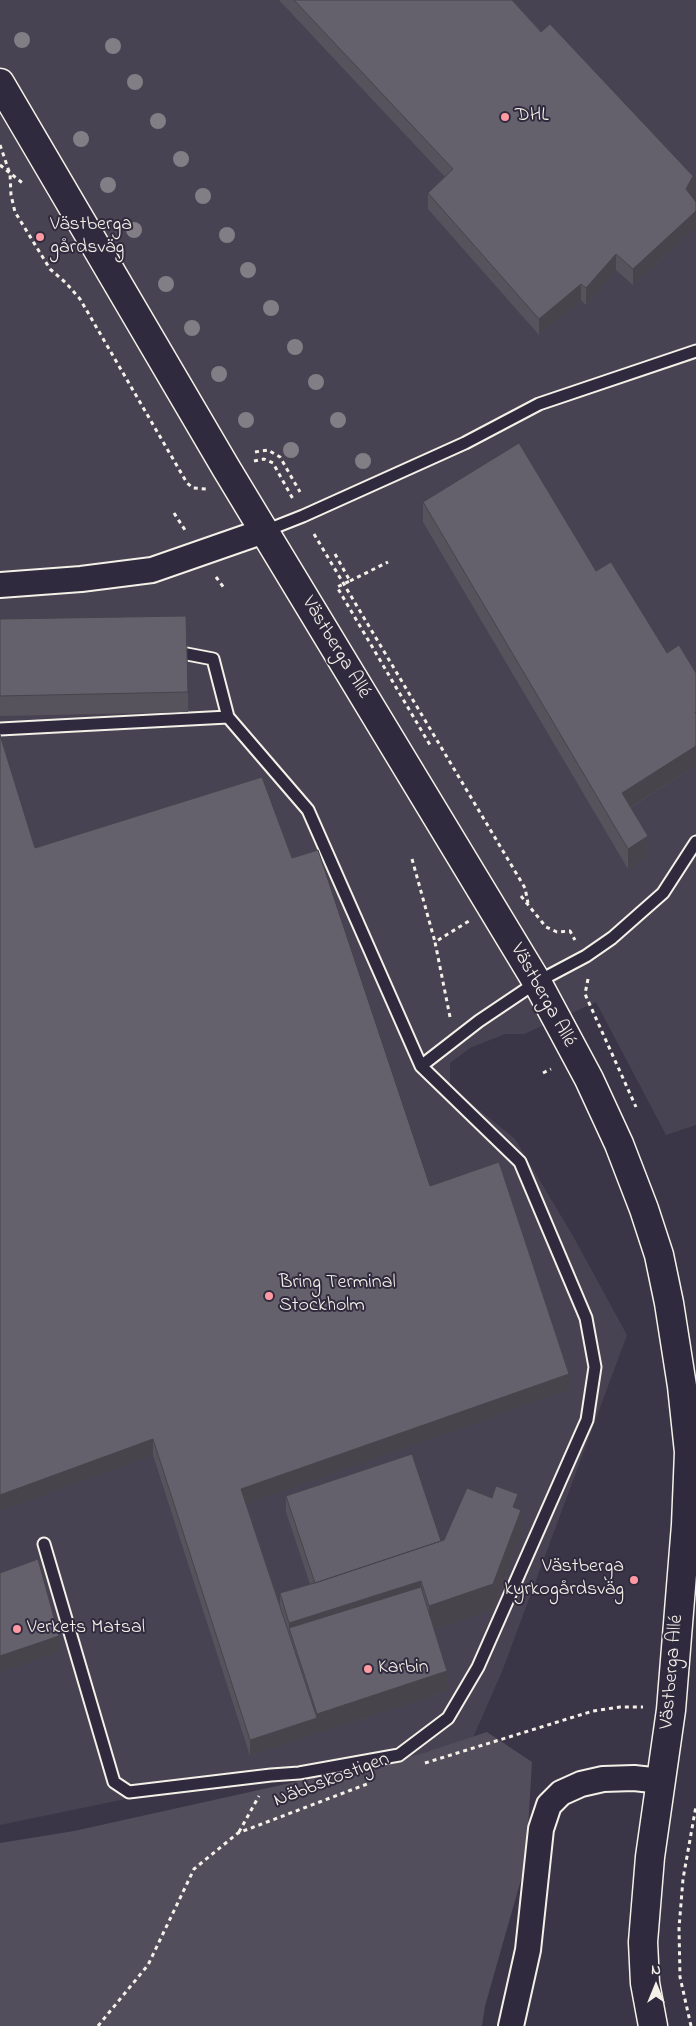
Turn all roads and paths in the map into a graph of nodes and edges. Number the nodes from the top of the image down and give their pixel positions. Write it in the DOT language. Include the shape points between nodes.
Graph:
graph roads {
  1 [pos="0,83"];
  2 [pos="0,145"];
  3 [pos="0,166"];
  4 [pos="10,174"];
  5 [pos="27,187"];
  6 [pos="696,350"];
  7 [pos="255,452"];
  8 [pos="258,459"];
  9 [pos="206,489"];
  10 [pos="300,492"];
  11 [pos="292,496"];
  12 [pos="264,531"];
  13 [pos="335,554"];
  14 [pos="330,561"];
  15 [pos="388,562"];
  16 [pos="350,581"];
  17 [pos="343,584"];
  18 [pos="0,585"];
  19 [pos="187,654"];
  20 [pos="228,717"];
  21 [pos="0,729"];
  22 [pos="432,748"];
  23 [pos="696,842"];
  24 [pos="412,859"];
  25 [pos="525,888"];
  26 [pos="492,908"];
  27 [pos="435,942"];
  28 [pos="537,982"];
  29 [pos="455,1040"];
  30 [pos="421,1066"];
  31 [pos="44,1544"];
  32 [pos="671,1710"];
  33 [pos="424,1764"];
  34 [pos="271,1775"];
  35 [pos="661,1781"];
  36 [pos="368,1784"];
  37 [pos="696,1806"];
  38 [pos="238,1833"];
  39 [pos="98,2026"];
  40 [pos="512,2026"];
  41 [pos="654,2026"];
  42 [pos="691,2026"];
  1 -- 12 [label="street, Västberga Allé"];
  2 -- 4 [label="path"];
  3 -- 4 [label="path"];
  4 -- 5 [label="path"];
  4 -- 9 [label="path" via="16,212 50,270 80,299 187,483 193,488"];
  6 -- 12 [label="lane" via="539,404 465,443"];
  7 -- 10 [label="path" via="268,450 280,457"];
  8 -- 11 [label="path" via="268,459 273,463"];
  12 -- 18 [label="street" via="152,570"];
  12 -- 26 [label="street, Västberga Allé"];
  13 -- 16 [label="path"];
  14 -- 17 [label="path"];
  15 -- 16 [label="path"];
  16 -- 17 [label="path"];
  17 -- 22 [label="path" via="337,588"];
  17 -- 25 [label="path"];
  19 -- 20 [label="lane" via="213,659"];
  20 -- 21 [label="lane"];
  20 -- 30 [label="lane" via="308,810"];
  23 -- 28 [label="lane" via="663,893 627,925 586,956"];
  24 -- 27 [label="path"];
  25 -- 25 [label="path" via="517,892 528,903"];
  26 -- 27 [label="path"];
  26 -- 28 [label="street, Västberga Allé"];
  27 -- 29 [label="path"];
  28 -- 29 [label="lane"];
  28 -- 32 [label="street, Västberga Allé" via="619,1144 659,1255 669,1303 689,1452"];
  29 -- 30 [label="lane"];
  30 -- 34 [label="lane" via="520,1162 586,1318 596,1367 587,1420 478,1667 448,1718 399,1755"];
  31 -- 34 [label="lane" via="114,1782 129,1792"];
  32 -- 33 [label="path" via="620,1707 593,1711"];
  32 -- 35 [label="street, Västberga Allé"];
  34 -- 38 [label="path"];
  35 -- 40 [label="street" via="634,1778 581,1784 561,1793 549,1805 541,1829 528,1950"];
  35 -- 41 [label="street, Västberga Allé" via="643,1942 645,1983"];
  36 -- 38 [label="path, Näbbskostigen"];
  37 -- 42 [label="path" via="683,1879 679,1928 680,1977"];
  38 -- 39 [label="path, Näbbskostigen" via="194,1869 148,1965"];
}
